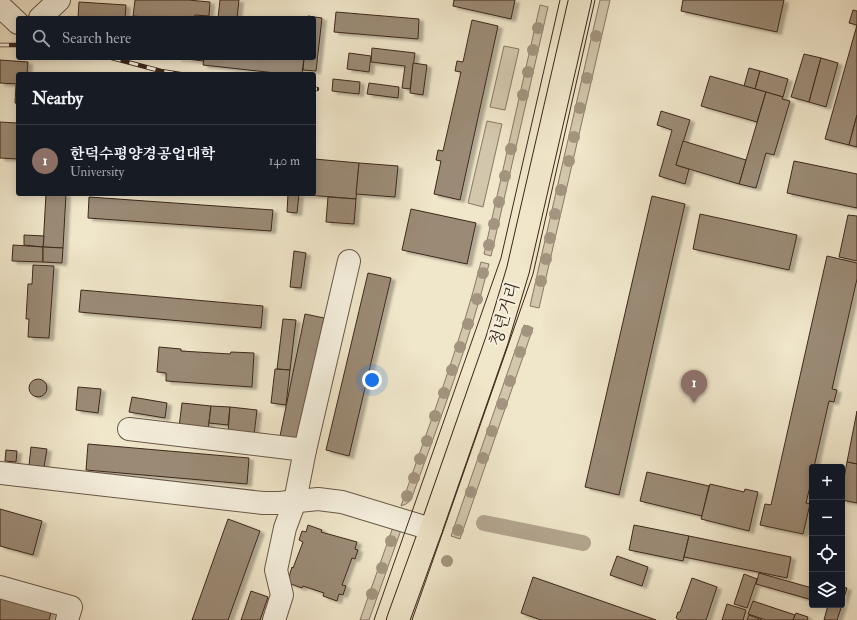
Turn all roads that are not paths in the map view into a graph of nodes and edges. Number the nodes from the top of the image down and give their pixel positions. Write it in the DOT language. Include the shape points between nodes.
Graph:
graph roads {
  1 [pos="58,0"];
  2 [pos="580,0"];
  3 [pos="0,6"];
  4 [pos="42,16"];
  5 [pos="16,21"];
  6 [pos="0,30"];
  7 [pos="16,31"];
  8 [pos="349,261"];
  9 [pos="129,429"];
  10 [pos="305,450"];
  11 [pos="0,473"];
  12 [pos="295,501"];
  13 [pos="431,529"];
  14 [pos="0,587"];
  15 [pos="67,620"];
  16 [pos="274,620"];
  17 [pos="398,620"];
  1 -- 4 [label="street"];
  2 -- 13 [label="main road, 청년거리" via="518,270 497,340"];
  3 -- 5 [label="street"];
  6 -- 7 [label="street"];
  8 -- 10 [label="street"];
  9 -- 10 [label="street"];
  10 -- 12 [label="street"];
  11 -- 12 [label="street" via="263,503"];
  12 -- 13 [label="street" via="318,499 342,502"];
  12 -- 16 [label="street" via="284,528 276,570 282,595"];
  13 -- 17 [label="main road, 청년거리"];
  14 -- 15 [label="street" via="71,607"];
}
